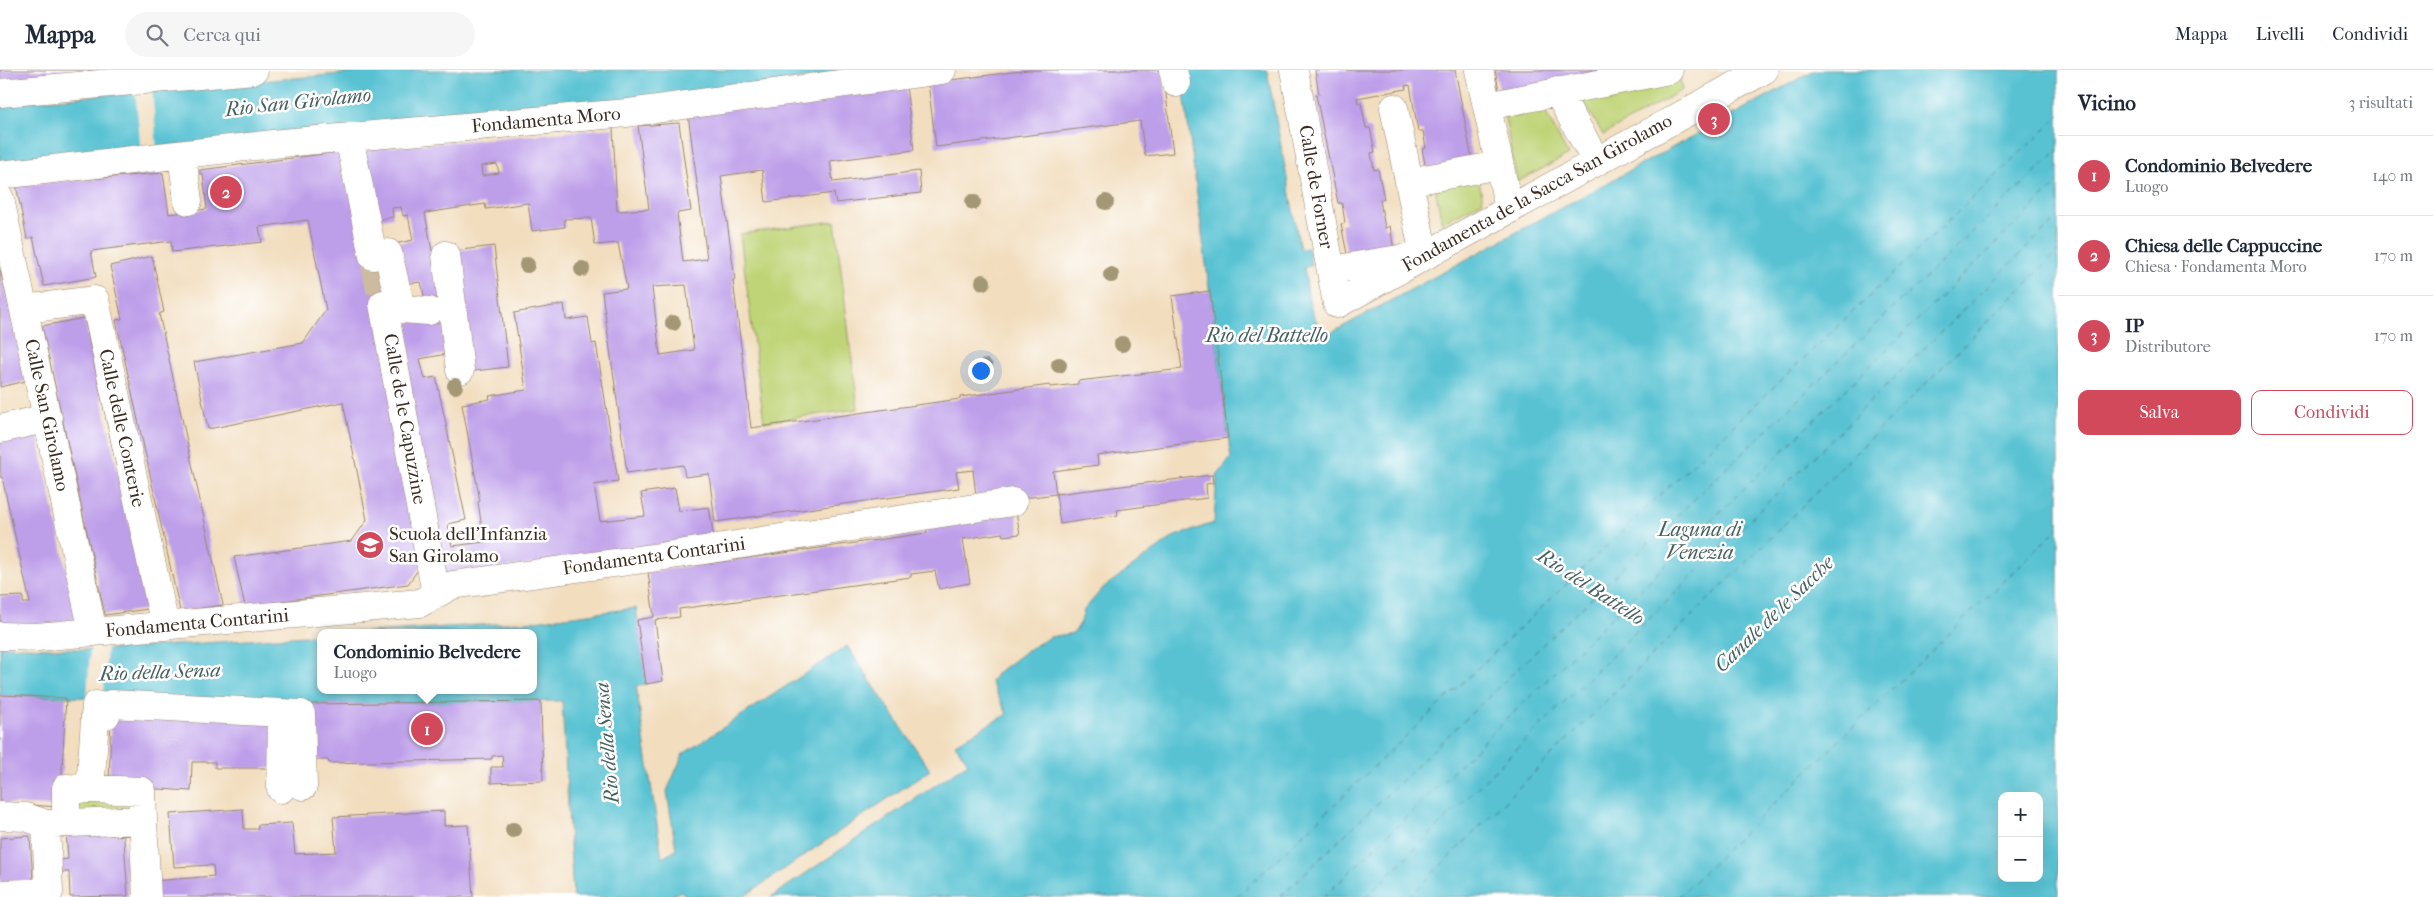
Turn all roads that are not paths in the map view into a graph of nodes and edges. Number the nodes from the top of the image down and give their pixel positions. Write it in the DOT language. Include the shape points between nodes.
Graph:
graph roads {
  1 [pos="254,70"];
  2 [pos="942,70"];
  3 [pos="1294,70"];
  4 [pos="1480,70"];
  5 [pos="1669,70"];
  6 [pos="1764,70"];
  7 [pos="129,76"];
  8 [pos="1721,80"];
  9 [pos="1557,91"];
  10 [pos="0,93"];
  11 [pos="1487,106"];
  12 [pos="1394,108"];
  13 [pos="348,137"];
  14 [pos="182,154"];
  15 [pos="1596,161"];
  16 [pos="1499,165"];
  17 [pos="0,175"];
  18 [pos="1409,182"];
  19 [pos="0,199"];
  20 [pos="188,201"];
  21 [pos="1509,209"];
  22 [pos="446,255"];
  23 [pos="1424,255"];
  24 [pos="1331,270"];
  25 [pos="1337,304"];
  26 [pos="25,309"];
  27 [pos="460,370"];
  28 [pos="48,418"];
  29 [pos="0,429"];
  30 [pos="1013,502"];
  31 [pos="436,594"];
  32 [pos="165,626"];
  33 [pos="93,632"];
  34 [pos="0,636"];
  35 [pos="91,777"];
  36 [pos="292,781"];
  37 [pos="0,816"];
  38 [pos="134,821"];
  39 [pos="56,824"];
  40 [pos="20,896"];
  41 [pos="147,897"];
  1 -- 7 [label="street"];
  2 -- 13 [label="street, Fondamenta Moro" via="627,113"];
  3 -- 24 [label="street, Calle de Forner"];
  4 -- 11 [label="street"];
  5 -- 9 [label="street"];
  6 -- 8 [label="street, Fondamenta de la Sacca San Girolamo"];
  7 -- 10 [label="street"];
  8 -- 15 [label="street, Fondamenta de la Sacca San Girolamo"];
  9 -- 11 [label="street"];
  9 -- 15 [label="street"];
  11 -- 16 [label="street"];
  12 -- 18 [label="street"];
  13 -- 14 [label="street, Fondamenta Moro"];
  13 -- 31 [label="street, Calle de le Capuzzine" via="393,290"];
  14 -- 17 [label="street, Fondamenta Moro"];
  14 -- 20 [label="street"];
  15 -- 21 [label="street, Fondamenta de la Sacca San Girolamo"];
  16 -- 18 [label="street"];
  16 -- 21 [label="street"];
  18 -- 23 [label="street"];
  19 -- 26 [label="street, Calle San Girolamo"];
  21 -- 23 [label="street, Fondamenta de la Sacca San Girolamo"];
  22 -- 27 [label="street"];
  23 -- 24 [label="street"];
  23 -- 25 [label="street, Fondamenta de la Sacca San Girolamo"];
  24 -- 25 [label="street, Calle de Forner"];
  26 -- 28 [label="street, Calle San Girolamo"];
  26 -- 32 [label="street, Calle delle Conterie" via="95,300"];
  28 -- 29 [label="street"];
  28 -- 33 [label="street, Calle San Girolamo"];
  30 -- 31 [label="street, Fondamenta Contarini" via="660,557 452,585"];
  31 -- 32 [label="street, Fondamenta Contarini" via="420,603"];
  32 -- 33 [label="street, Fondamenta Contarini"];
  33 -- 34 [label="street, Fondamenta Contarini" via="37,637"];
  35 -- 36 [label="street" via="100,708 301,714"];
  37 -- 39 [label="street" via="26,817"];
  38 -- 39 [label="street"];
  38 -- 39 [label="street" via="142,791 66,788"];
  38 -- 41 [label="street" via="146,869"];
  39 -- 40 [label="street" via="49,892"];
}
